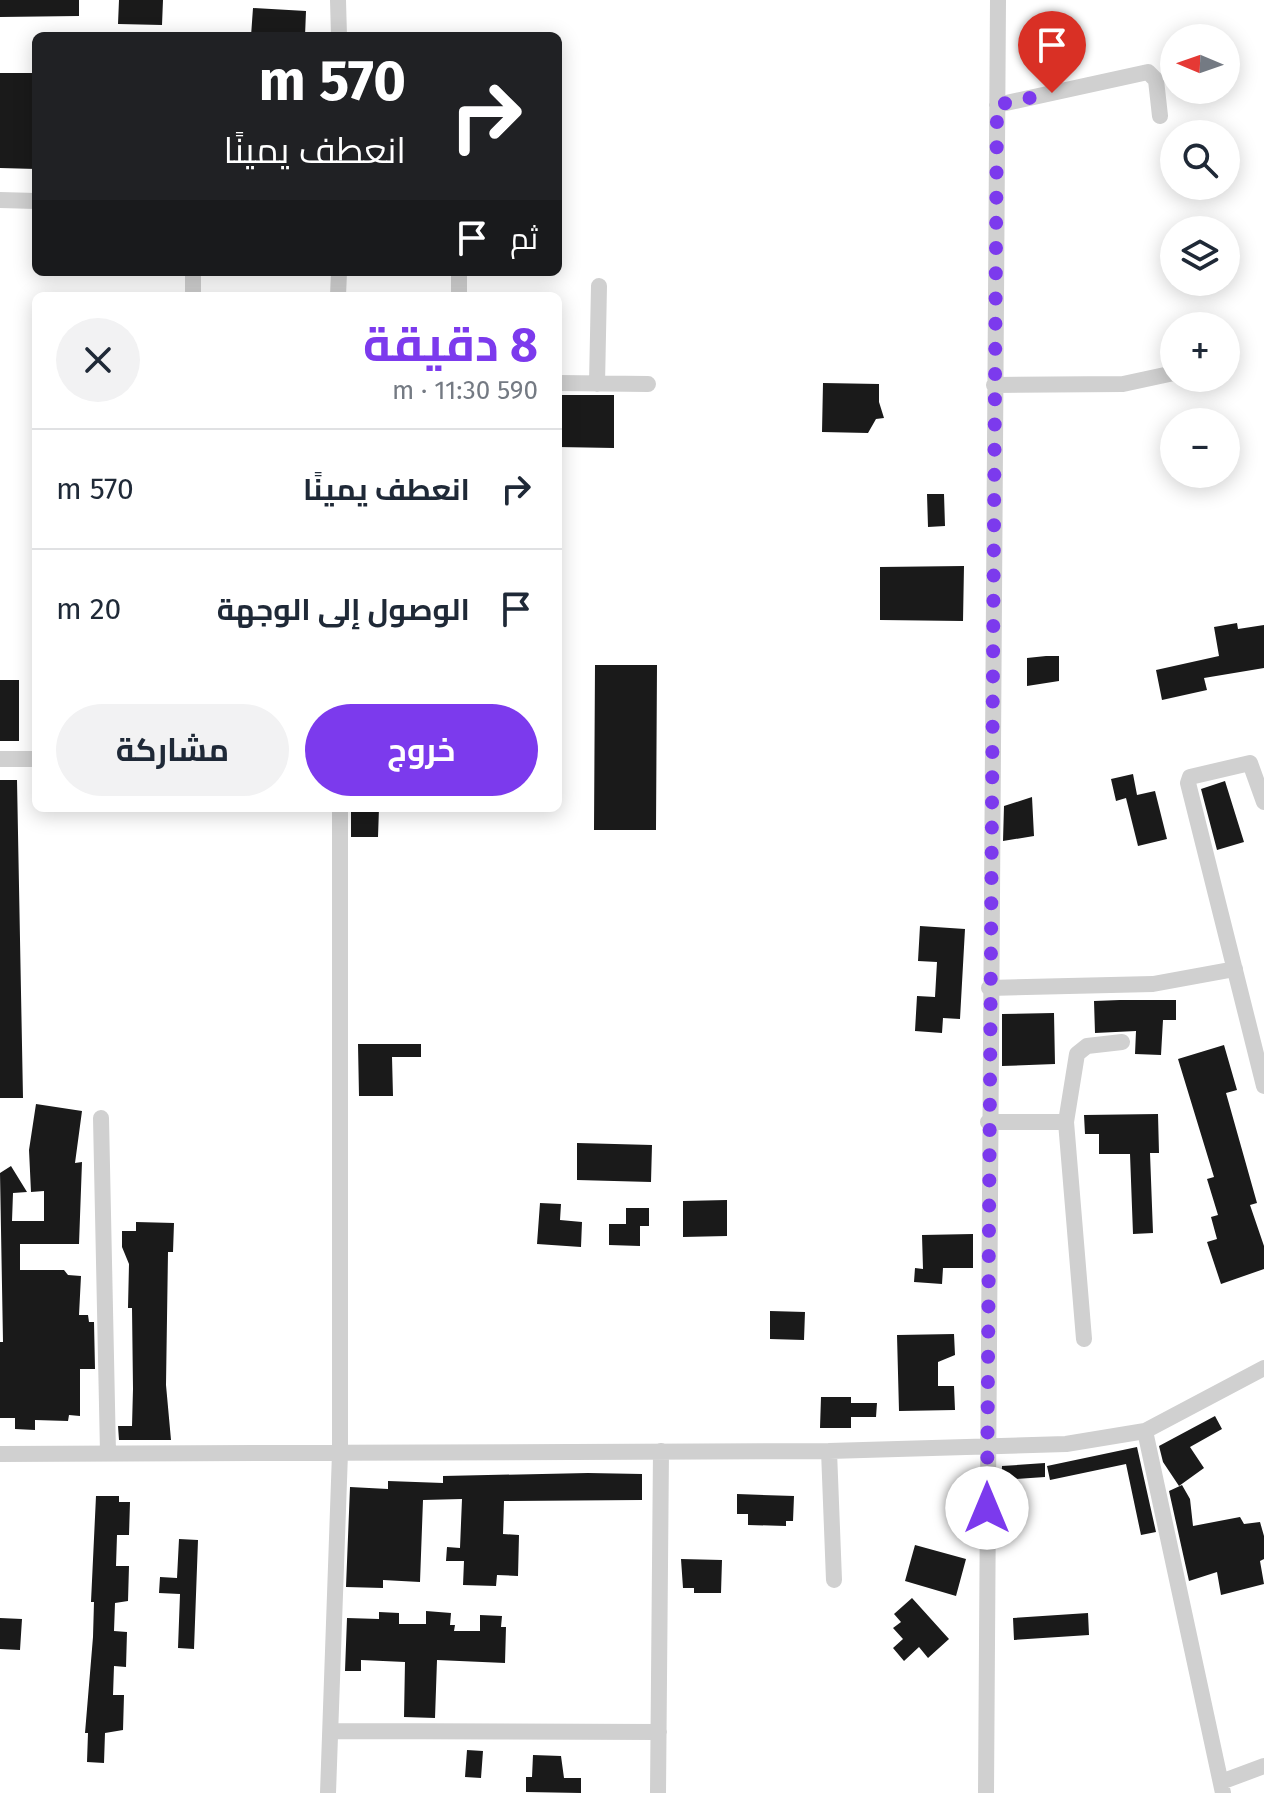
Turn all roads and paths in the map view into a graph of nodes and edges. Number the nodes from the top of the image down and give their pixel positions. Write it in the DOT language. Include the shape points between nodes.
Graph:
graph roads {
  1 [pos="338,0"];
  2 [pos="998,0"];
  3 [pos="339,32"];
  4 [pos="997,105"];
  5 [pos="1160,116"];
  6 [pos="0,200"];
  7 [pos="32,201"];
  8 [pos="459,276"];
  9 [pos="599,286"];
  10 [pos="459,292"];
  11 [pos="1160,376"];
  12 [pos="562,383"];
  13 [pos="597,384"];
  14 [pos="648,384"];
  15 [pos="994,385"];
  16 [pos="0,759"];
  17 [pos="32,759"];
  18 [pos="1264,802"];
  19 [pos="340,812"];
  20 [pos="1235,969"];
  21 [pos="989,988"];
  22 [pos="1122,1042"];
  23 [pos="1264,1086"];
  24 [pos="101,1118"];
  25 [pos="988,1122"];
  26 [pos="1066,1122"];
  27 [pos="1084,1339"];
  28 [pos="1264,1368"];
  29 [pos="1145,1431"];
  30 [pos="987,1444"];
  31 [pos="661,1451"];
  32 [pos="829,1451"];
  33 [pos="108,1453"];
  34 [pos="340,1453"];
  35 [pos="0,1454"];
  36 [pos="834,1580"];
  37 [pos="331,1731"];
  38 [pos="659,1732"];
  39 [pos="1264,1766"];
  40 [pos="1222,1788"];
  41 [pos="328,1793"];
  42 [pos="658,1793"];
  43 [pos="986,1793"];
  1 -- 3 [label="street"];
  2 -- 4 [label="street"];
  4 -- 5 [label="street" via="1148,72 1156,80"];
  4 -- 15 [label="street"];
  6 -- 7 [label="street"];
  8 -- 10 [label="street"];
  9 -- 13 [label="street"];
  11 -- 15 [label="street" via="1108,385"];
  12 -- 13 [label="street"];
  13 -- 14 [label="street"];
  15 -- 21 [label="street"];
  16 -- 17 [label="street"];
  18 -- 20 [label="street" via="1250,763 1195,772 1188,783"];
  19 -- 34 [label="street"];
  20 -- 21 [label="street" via="1153,984"];
  20 -- 23 [label="street"];
  21 -- 25 [label="street"];
  22 -- 26 [label="street" via="1087,1046 1077,1054"];
  24 -- 33 [label="street"];
  25 -- 26 [label="street"];
  25 -- 30 [label="street"];
  26 -- 27 [label="street"];
  28 -- 29 [label="street"];
  29 -- 30 [label="street" via="1066,1444"];
  29 -- 40 [label="street"];
  30 -- 32 [label="street"];
  30 -- 43 [label="street"];
  31 -- 32 [label="street"];
  31 -- 34 [label="street"];
  31 -- 38 [label="street"];
  32 -- 36 [label="street"];
  33 -- 34 [label="street"];
  33 -- 35 [label="street"];
  34 -- 37 [label="street"];
  37 -- 38 [label="street"];
  37 -- 41 [label="street"];
  38 -- 42 [label="street"];
  39 -- 40 [label="street"];
}
